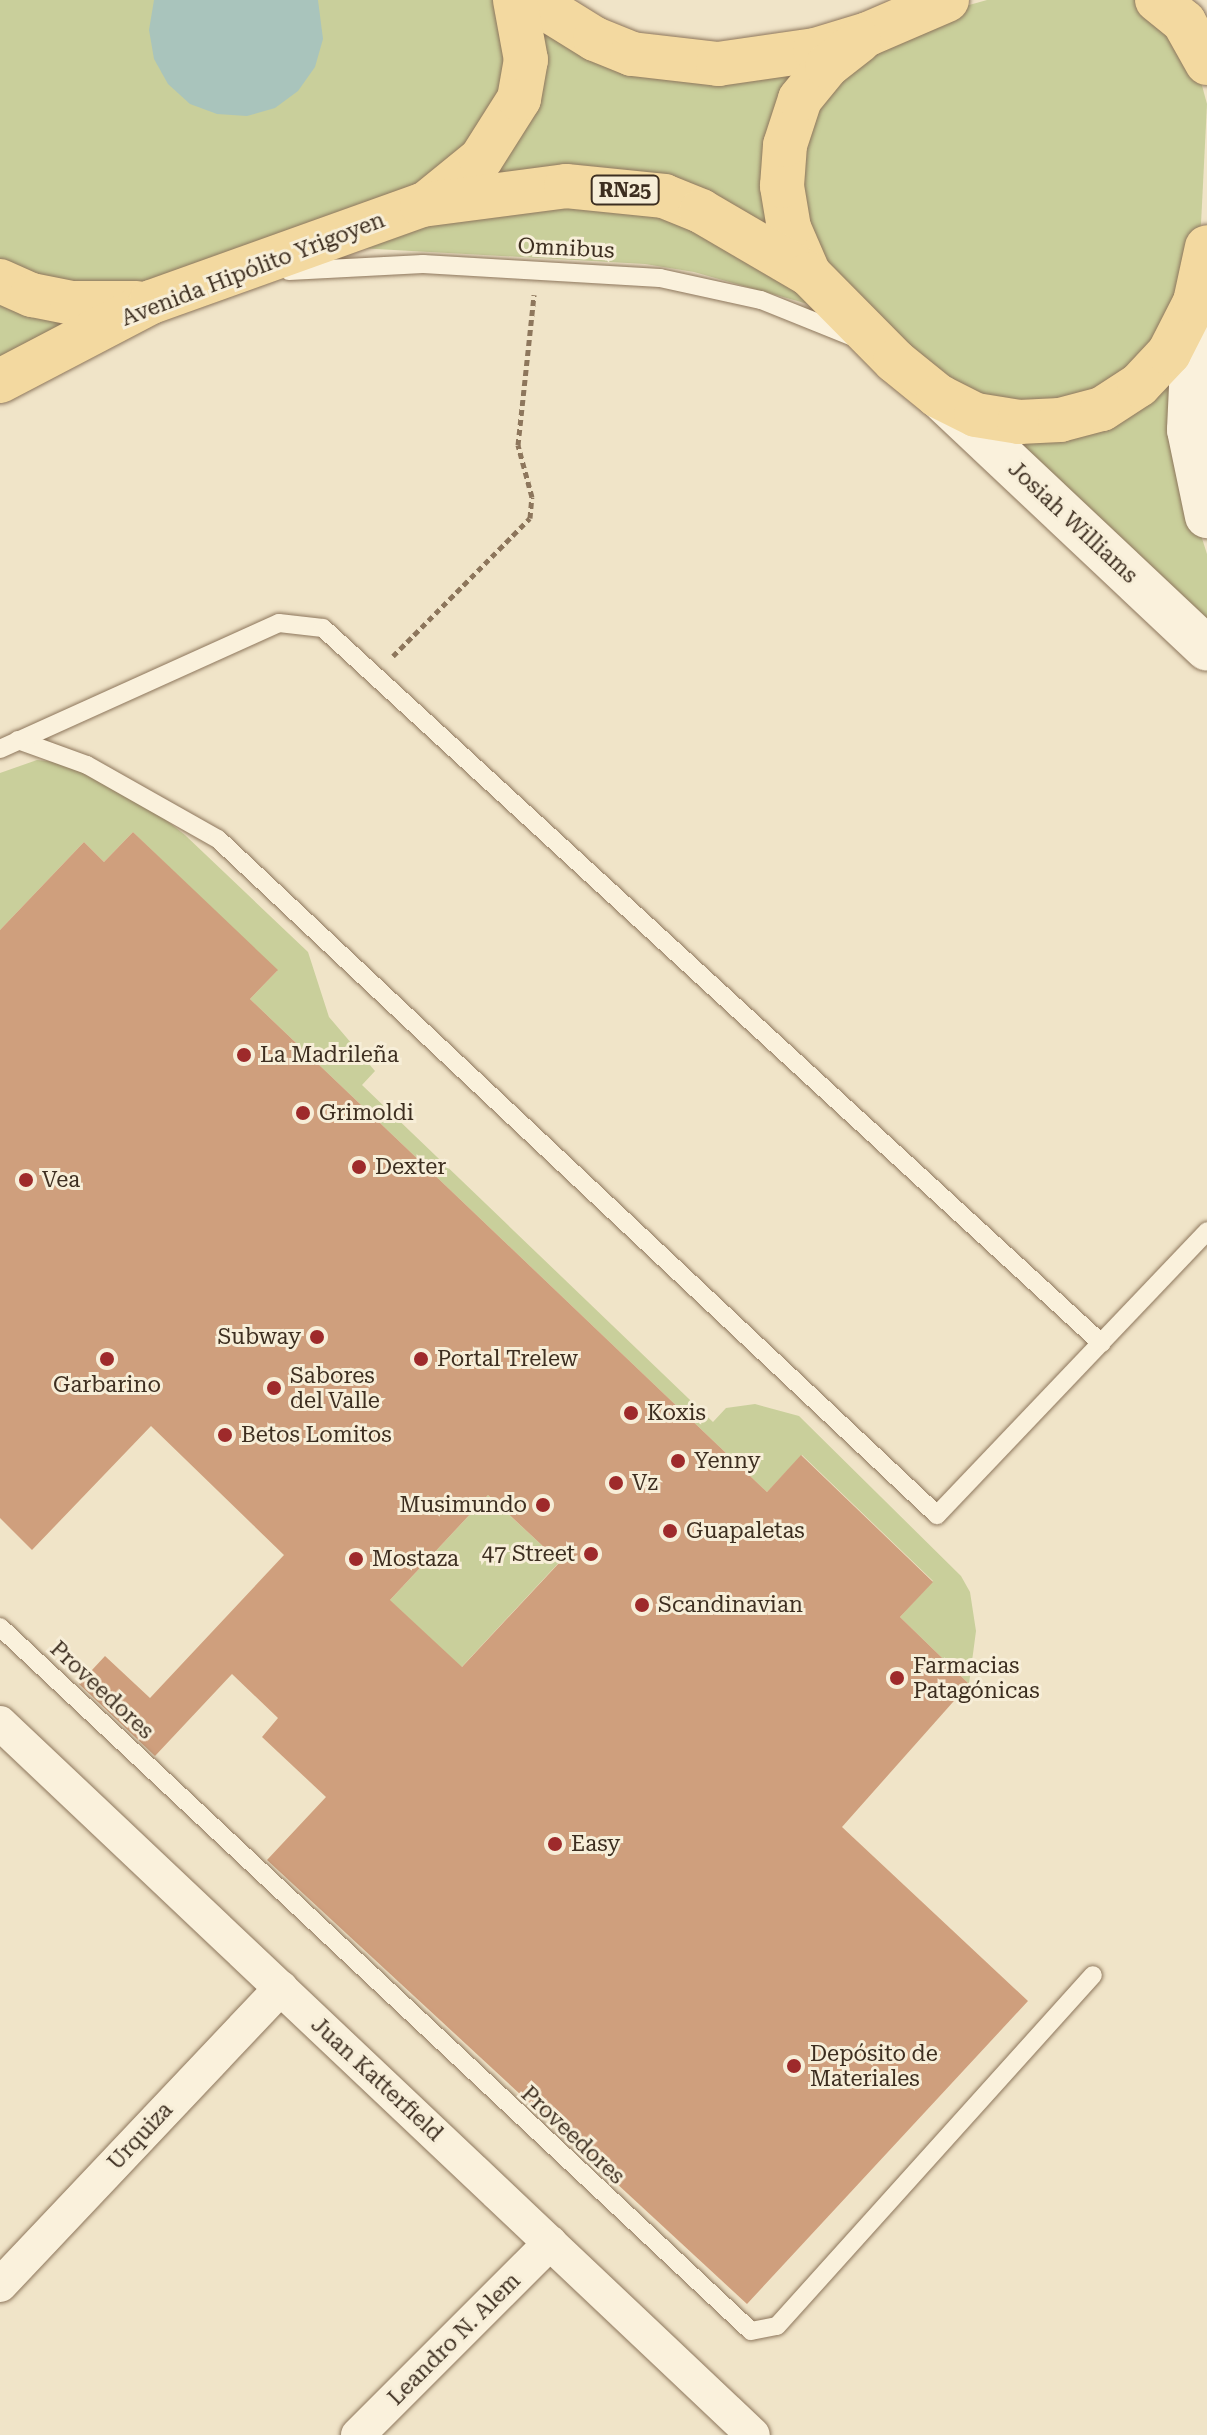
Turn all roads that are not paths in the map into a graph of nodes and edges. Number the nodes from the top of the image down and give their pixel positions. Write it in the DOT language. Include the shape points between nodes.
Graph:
graph roads {
  1 [pos="515,0"];
  2 [pos="532,0"];
  3 [pos="947,0"];
  4 [pos="1157,0"];
  5 [pos="868,34"];
  6 [pos="1207,63"];
  7 [pos="422,205"];
  8 [pos="1207,247"];
  9 [pos="809,274"];
  10 [pos="0,281"];
  11 [pos="218,281"];
  12 [pos="151,302"];
  13 [pos="1195,302"];
  14 [pos="895,361"];
  15 [pos="0,381"];
  16 [pos="938,396"];
  17 [pos="1207,516"];
  18 [pos="1207,649"];
  19 [pos="18,740"];
  20 [pos="0,749"];
  21 [pos="1207,1231"];
  22 [pos="1101,1343"];
  23 [pos="0,1627"];
  24 [pos="0,1723"];
  25 [pos="1093,1975"];
  26 [pos="281,1988"];
  27 [pos="550,2243"];
  28 [pos="0,2285"];
  29 [pos="358,2435"];
  30 [pos="753,2435"];
  1 -- 7 [label="main road, RN25" via="526,60 519,99 481,159"];
  2 -- 5 [label="main road, RN25" via="595,39 675,63 769,58"];
  3 -- 5 [label="main road, RN25"];
  4 -- 6 [label="main road" via="1184,22"];
  5 -- 9 [label="main road, RN25" via="827,66 800,99 785,145 784,200"];
  7 -- 9 [label="main road, RN25" via="566,186 664,196 701,211"];
  7 -- 11 [label="main road, Avenida Hipólito Yrigoyen / RN25"];
  8 -- 13 [label="main road, RN25"];
  9 -- 14 [label="main road, RN25"];
  10 -- 12 [label="main road, RN25" via="32,295 72,303"];
  11 -- 12 [label="main road, Avenida Hipólito Yrigoyen / RN25"];
  11 -- 14 [label="lane, Omnibus" via="308,268 423,264 660,278 711,287 812,318"];
  12 -- 15 [label="main road, Avenida Hipólito Yrigoyen / RN25"];
  13 -- 16 [label="main road, RN25" via="1169,353 1139,385 1102,409 1060,420 1019,422 976,415"];
  13 -- 17 [label="main road" via="1189,430"];
  14 -- 16 [label="main road, RN25"];
  16 -- 18 [label="main road, Josiah Williams"];
  19 -- 20 [label="lane"];
  19 -- 22 [label="lane" via="279,623 323,628"];
  19 -- 22 [label="lane" via="87,765 218,839 937,1515"];
  21 -- 22 [label="lane"];
  23 -- 25 [label="lane, Proveedores" via="751,2331 777,2326"];
  24 -- 26 [label="street, Juan Katterfield"];
  26 -- 27 [label="street, Juan Katterfield"];
  26 -- 28 [label="street, Urquiza"];
  27 -- 29 [label="street, Leandro N. Alem"];
  27 -- 30 [label="street, Juan Katterfield"];
}
